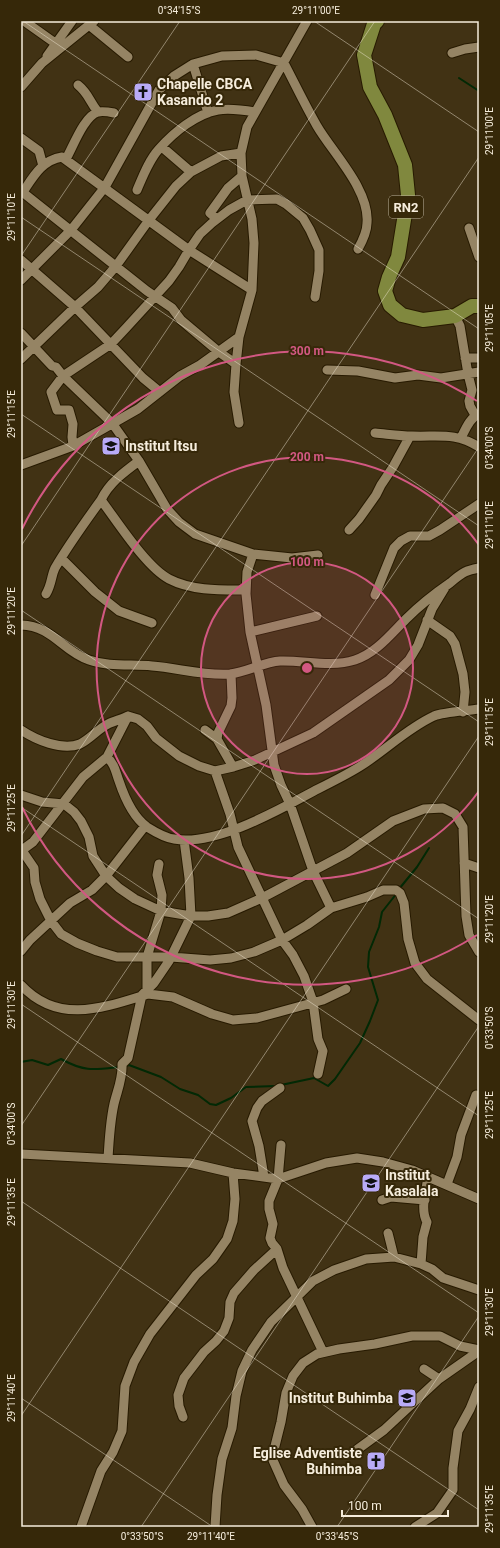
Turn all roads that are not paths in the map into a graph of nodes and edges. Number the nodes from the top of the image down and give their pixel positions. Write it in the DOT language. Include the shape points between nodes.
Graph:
graph roads {
  1 [pos="24,21"];
  2 [pos="72,21"];
  3 [pos="307,21"];
  4 [pos="375,22"];
  5 [pos="92,23"];
  6 [pos="55,43"];
  7 [pos="479,47"];
  8 [pos="452,53"];
  9 [pos="128,57"];
  10 [pos="42,63"];
  11 [pos="284,63"];
  12 [pos="193,64"];
  13 [pos="78,85"];
  14 [pos="21,87"];
  15 [pos="98,112"];
  16 [pos="255,112"];
  17 [pos="114,113"];
  18 [pos="208,113"];
  19 [pos="21,138"];
  20 [pos="162,147"];
  21 [pos="241,153"];
  22 [pos="66,159"];
  23 [pos="43,166"];
  24 [pos="191,172"];
  25 [pos="242,176"];
  26 [pos="105,188"];
  27 [pos="137,190"];
  28 [pos="23,194"];
  29 [pos="247,200"];
  30 [pos="202,207"];
  31 [pos="214,216"];
  32 [pos="149,220"];
  33 [pos="469,228"];
  34 [pos="71,230"];
  35 [pos="358,249"];
  36 [pos="189,250"];
  37 [pos="479,257"];
  38 [pos="21,260"];
  39 [pos="116,266"];
  40 [pos="32,269"];
  41 [pos="21,280"];
  42 [pos="252,290"];
  43 [pos="155,297"];
  44 [pos="315,297"];
  45 [pos="477,304"];
  46 [pos="75,307"];
  47 [pos="455,316"];
  48 [pos="21,333"];
  49 [pos="239,337"];
  50 [pos="111,344"];
  51 [pos="34,346"];
  52 [pos="219,352"];
  53 [pos="465,358"];
  54 [pos="479,358"];
  55 [pos="21,359"];
  56 [pos="236,364"];
  57 [pos="327,370"];
  58 [pos="479,372"];
  59 [pos="468,374"];
  60 [pos="63,376"];
  61 [pos="160,392"];
  62 [pos="477,415"];
  63 [pos="112,423"];
  64 [pos="238,423"];
  65 [pos="375,433"];
  66 [pos="410,436"];
  67 [pos="461,438"];
  68 [pos="73,446"];
  69 [pos="479,447"];
  70 [pos="139,461"];
  71 [pos="21,465"];
  72 [pos="101,500"];
  73 [pos="479,504"];
  74 [pos="349,530"];
  75 [pos="253,554"];
  76 [pos="318,555"];
  77 [pos="61,558"];
  78 [pos="479,568"];
  79 [pos="446,586"];
  80 [pos="246,590"];
  81 [pos="46,594"];
  82 [pos="374,595"];
  83 [pos="318,616"];
  84 [pos="427,620"];
  85 [pos="152,623"];
  86 [pos="21,625"];
  87 [pos="250,632"];
  88 [pos="256,668"];
  89 [pos="231,674"];
  90 [pos="479,709"];
  91 [pos="463,712"];
  92 [pos="128,716"];
  93 [pos="21,730"];
  94 [pos="205,730"];
  95 [pos="217,739"];
  96 [pos="273,750"];
  97 [pos="107,757"];
  98 [pos="233,767"];
  99 [pos="215,771"];
  100 [pos="21,795"];
  101 [pos="64,804"];
  102 [pos="290,804"];
  103 [pos="145,826"];
  104 [pos="233,830"];
  105 [pos="184,840"];
  106 [pos="22,850"];
  107 [pos="464,863"];
  108 [pos="159,864"];
  109 [pos="479,868"];
  110 [pos="313,871"];
  111 [pos="106,876"];
  112 [pos="262,898"];
  113 [pos="331,908"];
  114 [pos="161,911"];
  115 [pos="191,916"];
  116 [pos="51,921"];
  117 [pos="282,940"];
  118 [pos="21,951"];
  119 [pos="479,952"];
  120 [pos="147,957"];
  121 [pos="171,957"];
  122 [pos="21,985"];
  123 [pos="346,988"];
  124 [pos="145,992"];
  125 [pos="313,1002"];
  126 [pos="479,1020"];
  127 [pos="318,1074"];
  128 [pos="280,1088"];
  129 [pos="476,1095"];
  130 [pos="281,1145"];
  131 [pos="21,1154"];
  132 [pos="108,1159"];
  133 [pos="233,1173"];
  134 [pos="264,1177"];
  135 [pos="428,1177"];
  136 [pos="278,1179"];
  137 [pos="447,1184"];
  138 [pos="479,1199"];
  139 [pos="382,1200"];
  140 [pos="425,1200"];
  141 [pos="388,1233"];
  142 [pos="277,1248"];
  143 [pos="394,1257"];
  144 [pos="421,1264"];
  145 [pos="479,1290"];
  146 [pos="296,1296"];
  147 [pos="479,1350"];
  148 [pos="323,1352"];
  149 [pos="424,1368"];
  150 [pos="439,1379"];
  151 [pos="479,1387"];
  152 [pos="183,1417"];
  153 [pos="351,1454"];
  154 [pos="81,1527"];
  155 [pos="215,1527"];
  156 [pos="312,1527"];
  157 [pos="415,1527"];
  1 -- 6 [label="street"];
  2 -- 6 [label="street"];
  3 -- 11 [label="street"];
  4 -- 47 [label="highway, RN2" via="364,55 370,87 385,115 405,164 408,195 398,257 385,291 390,305 402,315 423,320"];
  5 -- 9 [label="street"];
  5 -- 10 [label="street"];
  6 -- 10 [label="street"];
  7 -- 8 [label="street"];
  10 -- 14 [label="street"];
  11 -- 12 [label="street" via="256,55 222,56"];
  11 -- 16 [label="street"];
  11 -- 35 [label="street" via="317,127 348,170 363,198 368,221"];
  12 -- 18 [label="street"];
  12 -- 26 [label="street" via="174,76 159,90"];
  13 -- 15 [label="street" via="87,93 90,103"];
  15 -- 17 [label="street"];
  15 -- 22 [label="street" via="86,122"];
  16 -- 18 [label="street" via="232,109"];
  16 -- 21 [label="street" via="247,127"];
  18 -- 20 [label="street" via="187,124"];
  19 -- 23 [label="street" via="39,151"];
  20 -- 24 [label="street"];
  20 -- 27 [label="street" via="146,170"];
  21 -- 24 [label="street" via="221,156"];
  21 -- 25 [label="street"];
  22 -- 23 [label="street" via="56,158"];
  22 -- 26 [label="street"];
  23 -- 28 [label="street"];
  24 -- 32 [label="street" via="176,186"];
  25 -- 29 [label="street"];
  25 -- 31 [label="street" via="228,188"];
  26 -- 32 [label="street"];
  26 -- 34 [label="street"];
  28 -- 34 [label="street"];
  29 -- 31 [label="street"];
  29 -- 42 [label="street" via="254,243"];
  29 -- 44 [label="street" via="277,199 303,218 319,250"];
  30 -- 31 [label="street"];
  31 -- 36 [label="street"];
  32 -- 36 [label="street"];
  32 -- 39 [label="street"];
  33 -- 37 [label="street"];
  34 -- 39 [label="street"];
  34 -- 40 [label="street"];
  36 -- 42 [label="street"];
  36 -- 43 [label="street"];
  38 -- 40 [label="street"];
  39 -- 43 [label="street"];
  39 -- 46 [label="street" via="98,287"];
  40 -- 41 [label="street"];
  40 -- 46 [label="street"];
  42 -- 49 [label="street"];
  43 -- 50 [label="street"];
  43 -- 52 [label="street" via="172,308 181,320"];
  45 -- 47 [label="highway, RN2"];
  46 -- 50 [label="street"];
  46 -- 51 [label="street"];
  47 -- 53 [label="street" via="460,326"];
  48 -- 51 [label="street"];
  49 -- 52 [label="street"];
  49 -- 56 [label="street"];
  50 -- 60 [label="street"];
  50 -- 61 [label="street"];
  51 -- 55 [label="street"];
  51 -- 60 [label="street"];
  52 -- 56 [label="street"];
  52 -- 61 [label="street" via="180,376"];
  53 -- 54 [label="street"];
  53 -- 59 [label="street"];
  56 -- 64 [label="street" via="234,392"];
  57 -- 59 [label="street" via="358,371 395,378 418,375 441,378"];
  58 -- 59 [label="street"];
  59 -- 62 [label="street" via="472,390 470,406"];
  60 -- 63 [label="street"];
  60 -- 68 [label="street" via="51,392 57,410 69,410 73,424"];
  61 -- 63 [label="street" via="138,409"];
  62 -- 67 [label="street" via="466,427"];
  63 -- 68 [label="street"];
  63 -- 70 [label="street"];
  65 -- 66 [label="street"];
  66 -- 67 [label="street"];
  66 -- 74 [label="street" via="376,495"];
  67 -- 69 [label="street"];
  68 -- 71 [label="street"];
  70 -- 72 [label="street" via="122,473"];
  70 -- 75 [label="street" via="167,509 179,522 195,534"];
  72 -- 77 [label="street"];
  72 -- 80 [label="street" via="140,552 167,578 189,586 217,590"];
  73 -- 82 [label="street" via="429,536 410,536 401,541 394,548"];
  75 -- 76 [label="street" via="292,558"];
  75 -- 80 [label="street" via="247,572"];
  77 -- 81 [label="street"];
  77 -- 85 [label="street" via="95,592 119,611"];
  78 -- 79 [label="street" via="464,573"];
  79 -- 84 [label="street"];
  79 -- 88 [label="street" via="424,602 369,655 353,661 325,664 277,661"];
  80 -- 87 [label="street"];
  83 -- 87 [label="street"];
  84 -- 91 [label="street" via="450,636 455,644 463,674"];
  84 -- 96 [label="street" via="418,645 409,660 390,680 313,733"];
  86 -- 89 [label="street" via="43,629 74,654 90,661"];
  87 -- 88 [label="street"];
  88 -- 89 [label="street"];
  88 -- 96 [label="street" via="266,705"];
  89 -- 95 [label="street" via="231,706"];
  90 -- 91 [label="street"];
  91 -- 102 [label="street" via="436,716 412,728 359,767"];
  92 -- 93 [label="street" via="108,724 79,744 60,746 46,743"];
  92 -- 97 [label="street"];
  92 -- 99 [label="street" via="142,723 179,756"];
  94 -- 95 [label="street"];
  95 -- 98 [label="street"];
  96 -- 98 [label="street" via="255,760"];
  96 -- 102 [label="street" via="274,764"];
  97 -- 101 [label="street" via="83,777"];
  97 -- 103 [label="street" via="114,764 125,798"];
  98 -- 99 [label="street"];
  99 -- 104 [label="street"];
  100 -- 101 [label="street" via="42,802"];
  101 -- 106 [label="street"];
  101 -- 111 [label="street" via="81,821 89,837 93,856"];
  102 -- 104 [label="street"];
  102 -- 110 [label="street"];
  103 -- 105 [label="street" via="160,835"];
  103 -- 111 [label="street"];
  104 -- 105 [label="street" via="206,838"];
  104 -- 112 [label="street" via="238,847"];
  105 -- 115 [label="street"];
  106 -- 116 [label="street" via="34,868 40,899"];
  107 -- 109 [label="street"];
  107 -- 110 [label="street" via="463,827 455,814 443,808 424,809 393,821 347,853"];
  107 -- 119 [label="street" via="469,934"];
  108 -- 114 [label="street" via="157,875 162,895"];
  110 -- 112 [label="street"];
  110 -- 113 [label="street"];
  111 -- 114 [label="street" via="135,899"];
  111 -- 116 [label="street"];
  112 -- 115 [label="street" via="228,912"];
  112 -- 117 [label="street"];
  113 -- 117 [label="street"];
  113 -- 126 [label="street" via="384,890 398,892 404,903 408,939 415,963 427,979"];
  114 -- 115 [label="street"];
  114 -- 120 [label="street"];
  115 -- 121 [label="street"];
  116 -- 118 [label="street"];
  116 -- 120 [label="street" via="61,934 97,951 117,957"];
  117 -- 121 [label="street" via="231,958 210,960"];
  117 -- 125 [label="street" via="304,976"];
  120 -- 121 [label="street"];
  120 -- 124 [label="street"];
  121 -- 124 [label="street"];
  122 -- 124 [label="street" via="31,995 61,1009 92,1010"];
  123 -- 125 [label="street" via="323,1000"];
  124 -- 125 [label="street" via="173,997 233,1020 257,1018"];
  124 -- 132 [label="street" via="115,1102 109,1133"];
  125 -- 127 [label="street" via="322,1051"];
  128 -- 134 [label="street" via="262,1101 252,1121"];
  129 -- 137 [label="street"];
  130 -- 136 [label="street"];
  131 -- 132 [label="street"];
  132 -- 133 [label="street" via="190,1163"];
  133 -- 134 [label="street"];
  133 -- 154 [label="street" via="235,1199 233,1221 227,1239 150,1334 134,1362 125,1386 122,1431 101,1471"];
  134 -- 136 [label="street"];
  135 -- 136 [label="street" via="404,1168 357,1158 326,1163"];
  135 -- 137 [label="street"];
  135 -- 140 [label="street"];
  136 -- 142 [label="street" via="269,1201 273,1224 270,1238"];
  137 -- 138 [label="street"];
  139 -- 140 [label="street" via="391,1197"];
  140 -- 144 [label="street" via="424,1213 427,1222 422,1237"];
  141 -- 143 [label="street"];
  142 -- 146 [label="street"];
  142 -- 152 [label="street" via="234,1293 224,1331 184,1378 178,1395 178,1406"];
  143 -- 144 [label="street"];
  143 -- 146 [label="street" via="366,1259 334,1270 313,1281"];
  144 -- 145 [label="street" via="443,1278"];
  146 -- 148 [label="street"];
  146 -- 155 [label="street" via="271,1322 252,1350 242,1371 232,1428 222,1459"];
  147 -- 148 [label="street" via="460,1346 440,1336 412,1336"];
  147 -- 150 [label="street"];
  148 -- 156 [label="street" via="303,1363 293,1376 286,1393 272,1458 284,1485"];
  149 -- 150 [label="street"];
  150 -- 153 [label="street" via="384,1430"];
  151 -- 157 [label="street" via="458,1431 453,1490 437,1513"];
}
